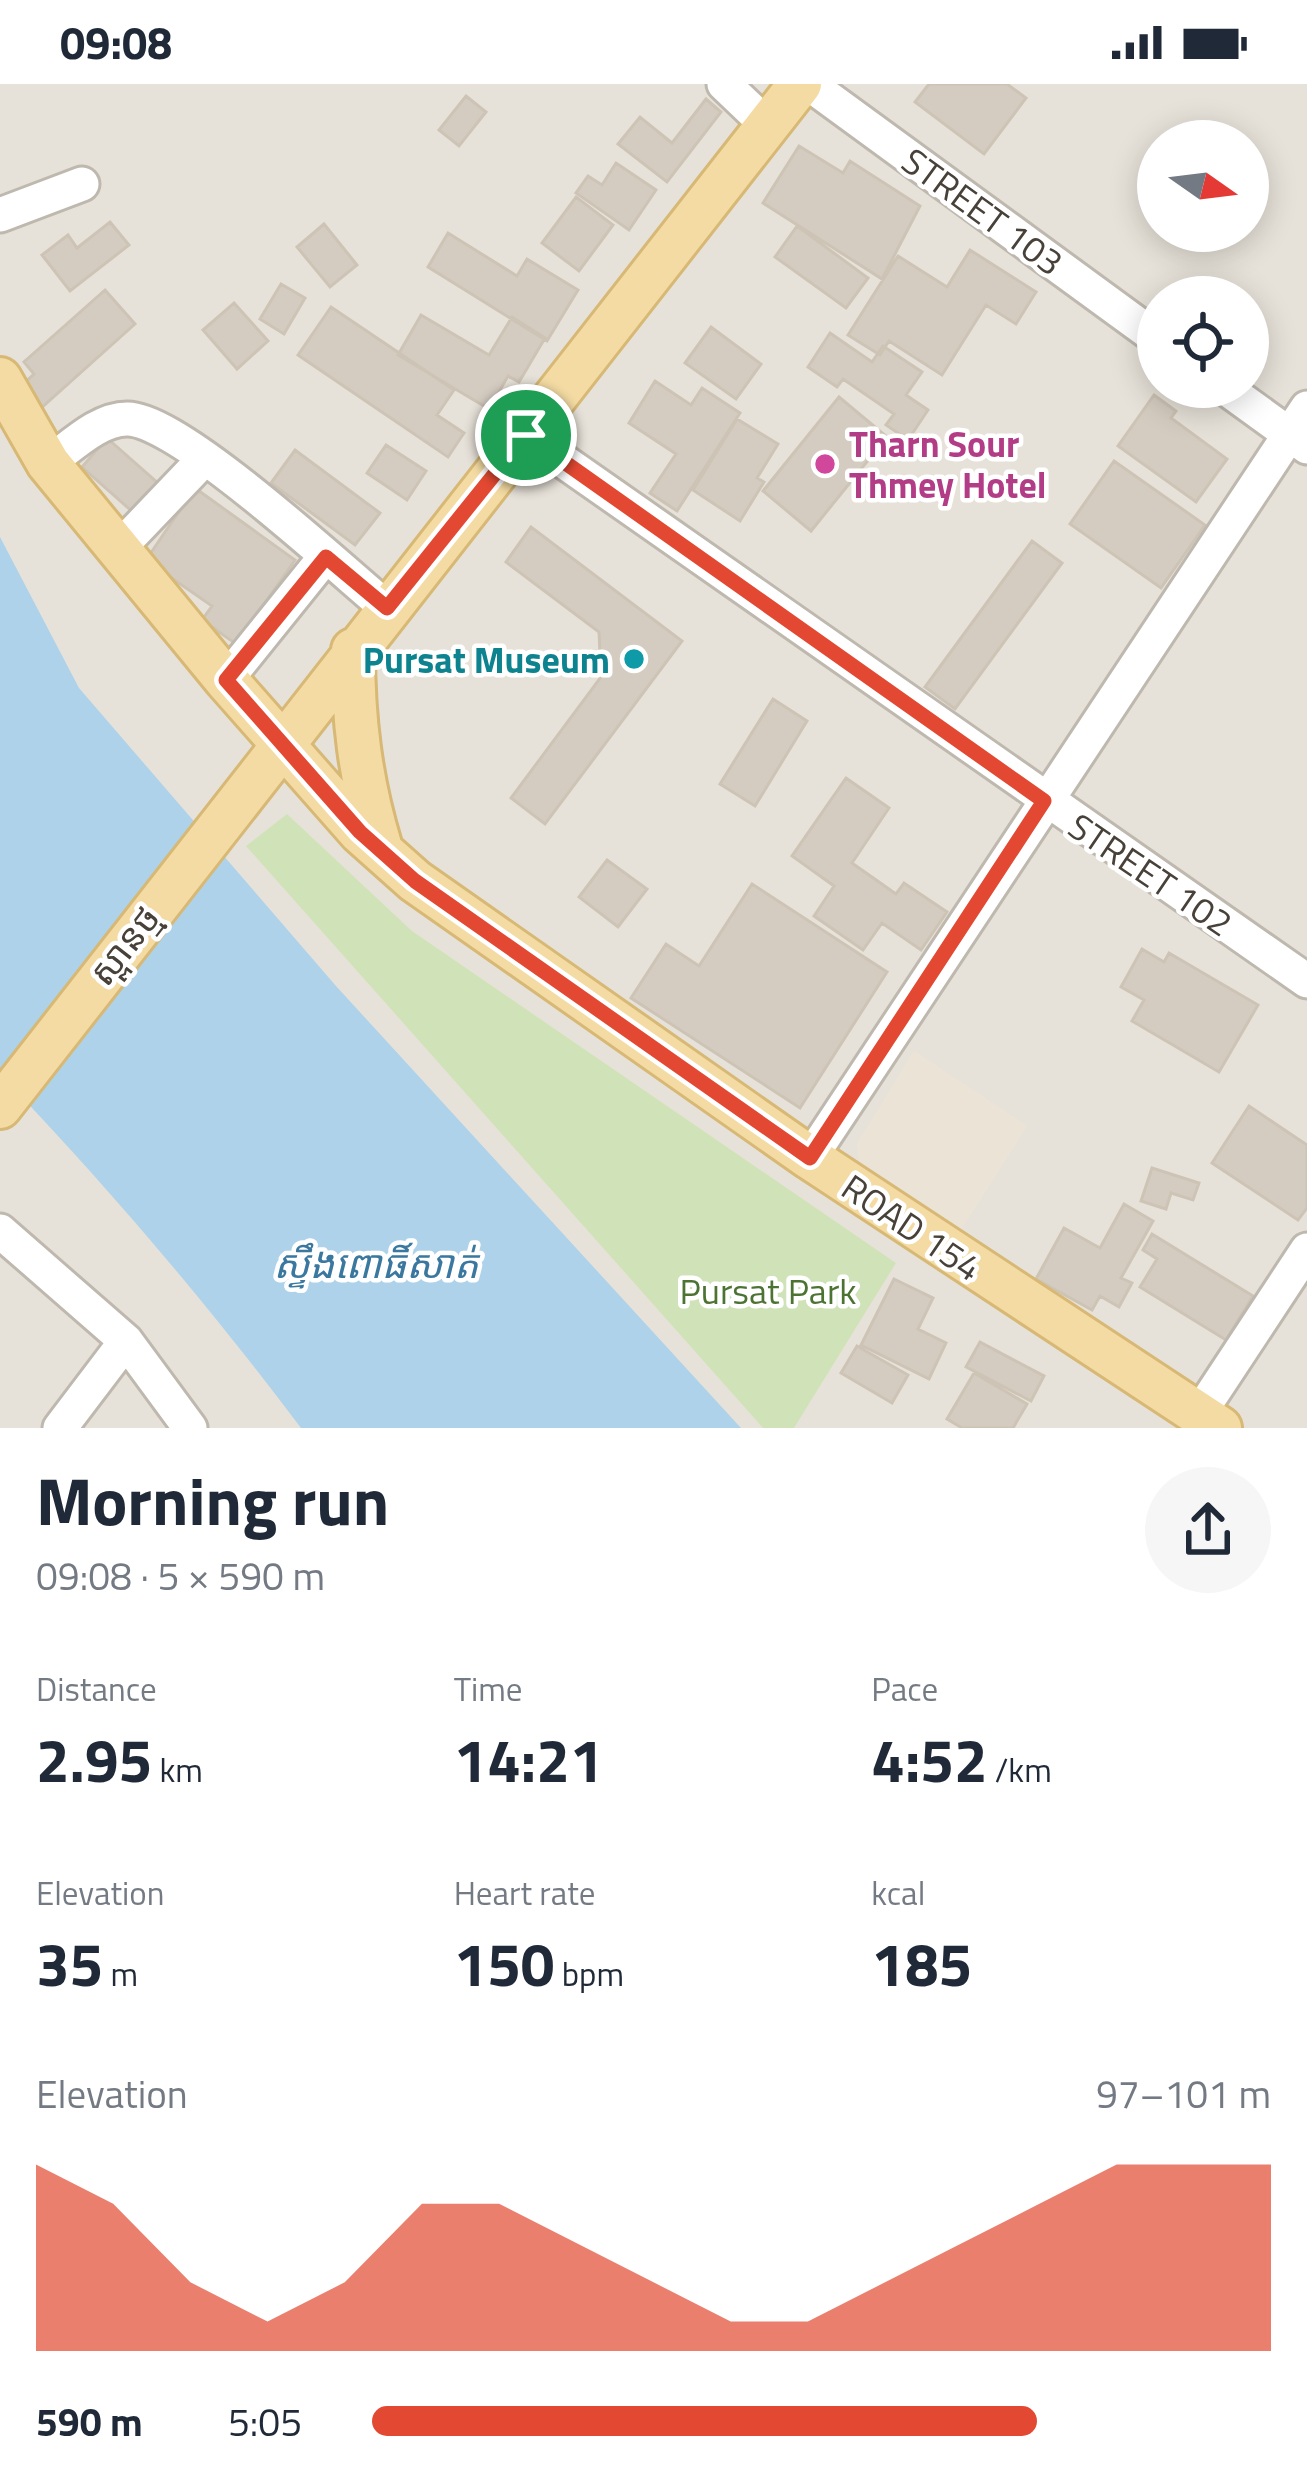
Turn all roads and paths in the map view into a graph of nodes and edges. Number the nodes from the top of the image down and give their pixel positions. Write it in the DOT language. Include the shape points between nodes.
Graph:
graph roads {
  1 [pos="724,84"];
  2 [pos="804,84"];
  3 [pos="768,126"];
  4 [pos="82,184"];
  5 [pos="0,214"];
  6 [pos="1137,324"];
  7 [pos="0,380"];
  8 [pos="1261,408"];
  9 [pos="1300,430"];
  10 [pos="526,435"];
  11 [pos="205,458"];
  12 [pos="48,464"];
  13 [pos="118,549"];
  14 [pos="326,557"];
  15 [pos="387,608"];
  16 [pos="353,650"];
  17 [pos="226,680"];
  18 [pos="280,743"];
  19 [pos="1044,801"];
  20 [pos="382,852"];
  21 [pos="1307,980"];
  22 [pos="0,1106"];
  23 [pos="810,1158"];
  24 [pos="0,1231"];
  25 [pos="1307,1250"];
  26 [pos="126,1341"];
  27 [pos="1209,1421"];
  28 [pos="60,1428"];
  29 [pos="190,1428"];
  1 -- 3 [label="street"];
  2 -- 3 [label="main road, ស្ពានថ្ម"];
  2 -- 6 [label="street, STREET 103"];
  3 -- 10 [label="main road, ស្ពានថ្ម"];
  4 -- 5 [label="street"];
  7 -- 12 [label="main road, ROAD 154"];
  8 -- 9 [label="street"];
  9 -- 19 [label="street"];
  10 -- 15 [label="main road, ស្ពានថ្ម"];
  10 -- 19 [label="street, STREET 102"];
  11 -- 12 [label="street" via="143,420 126,419 109,421"];
  11 -- 13 [label="street"];
  11 -- 14 [label="street"];
  12 -- 13 [label="main road, ROAD 154"];
  13 -- 17 [label="main road, ROAD 154"];
  14 -- 15 [label="street"];
  14 -- 17 [label="street"];
  15 -- 16 [label="main road, ស្ពានថ្ម"];
  16 -- 18 [label="main road, ស្ពានថ្ម"];
  16 -- 20 [label="main road" via="353,724"];
  17 -- 18 [label="main road, ROAD 154"];
  18 -- 20 [label="main road, ROAD 154"];
  18 -- 22 [label="main road, ស្ពានថ្ម"];
  19 -- 21 [label="street, STREET 102"];
  19 -- 23 [label="street"];
  20 -- 23 [label="main road, ROAD 154"];
  23 -- 27 [label="main road, ROAD 154"];
  24 -- 26 [label="street"];
  25 -- 27 [label="street"];
  26 -- 28 [label="street"];
  26 -- 29 [label="street"];
}
